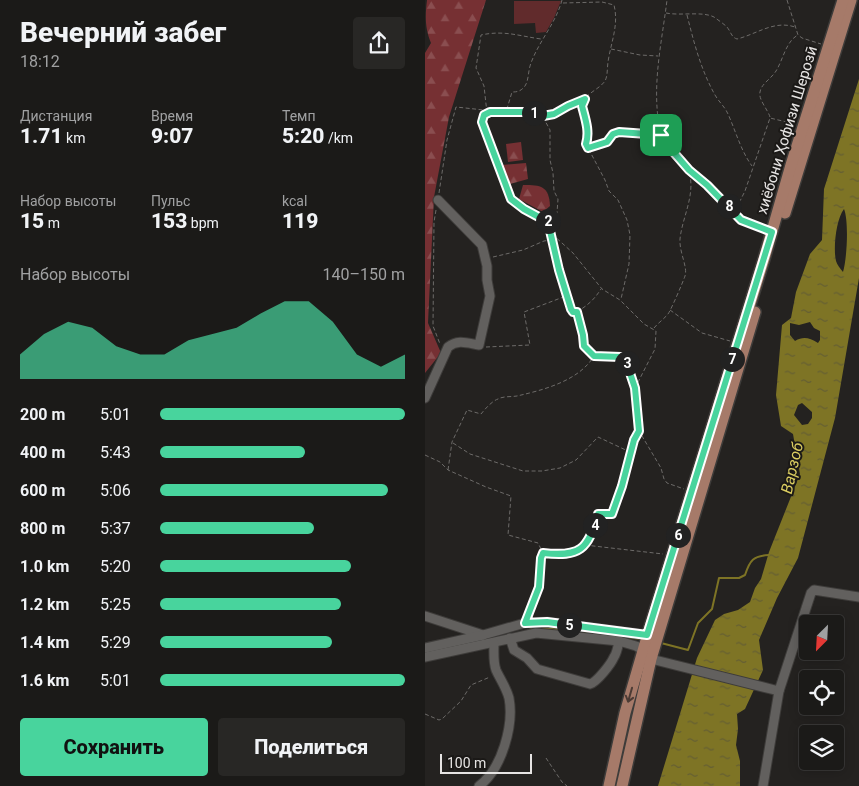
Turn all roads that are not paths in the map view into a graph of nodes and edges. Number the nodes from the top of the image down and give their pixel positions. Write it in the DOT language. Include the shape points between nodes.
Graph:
graph roads {
  1 [pos="843,0"];
  2 [pos="851,0"];
  3 [pos="438,200"];
  4 [pos="425,398"];
  5 [pos="859,597"];
  6 [pos="425,616"];
  7 [pos="483,635"];
  8 [pos="510,638"];
  9 [pos="619,641"];
  10 [pos="494,643"];
  11 [pos="649,645"];
  12 [pos="425,648"];
  13 [pos="425,657"];
  14 [pos="774,689"];
  15 [pos="625,713"];
  16 [pos="638,716"];
  17 [pos="479,786"];
  18 [pos="609,786"];
  19 [pos="622,786"];
  20 [pos="763,786"];
  1 -- 11 [label="main road, хиёбони Ҳофизи Шерозӣ" via="672,555"];
  2 -- 11 [label="main road, хиёбони Ҳофизи Шерозӣ"];
  3 -- 4 [label="street" via="482,245 490,296 479,345 460,341 448,347"];
  5 -- 14 [label="street" via="814,590 811,593"];
  6 -- 7 [label="street"];
  7 -- 11 [label="street" via="525,623 547,622"];
  7 -- 12 [label="street"];
  8 -- 9 [label="street" via="535,633"];
  8 -- 9 [label="street" via="514,650 537,669 590,684 614,658"];
  8 -- 10 [label="street"];
  9 -- 11 [label="street" via="636,646"];
  10 -- 13 [label="street"];
  10 -- 17 [label="street" via="497,671 509,699 509,723 501,757"];
  11 -- 14 [label="street" via="665,663"];
  11 -- 15 [label="main road, хиёбони Ҳофизи Шерозӣ, one-way"];
  11 -- 16 [label="main road, хиёбони Ҳофизи Шерозӣ"];
  14 -- 20 [label="street"];
  15 -- 16 [label="main road"];
  15 -- 18 [label="main road, хиёбони Ҳофизи Шерозӣ"];
  16 -- 19 [label="main road, хиёбони Ҳофизи Шерозӣ"];
}
